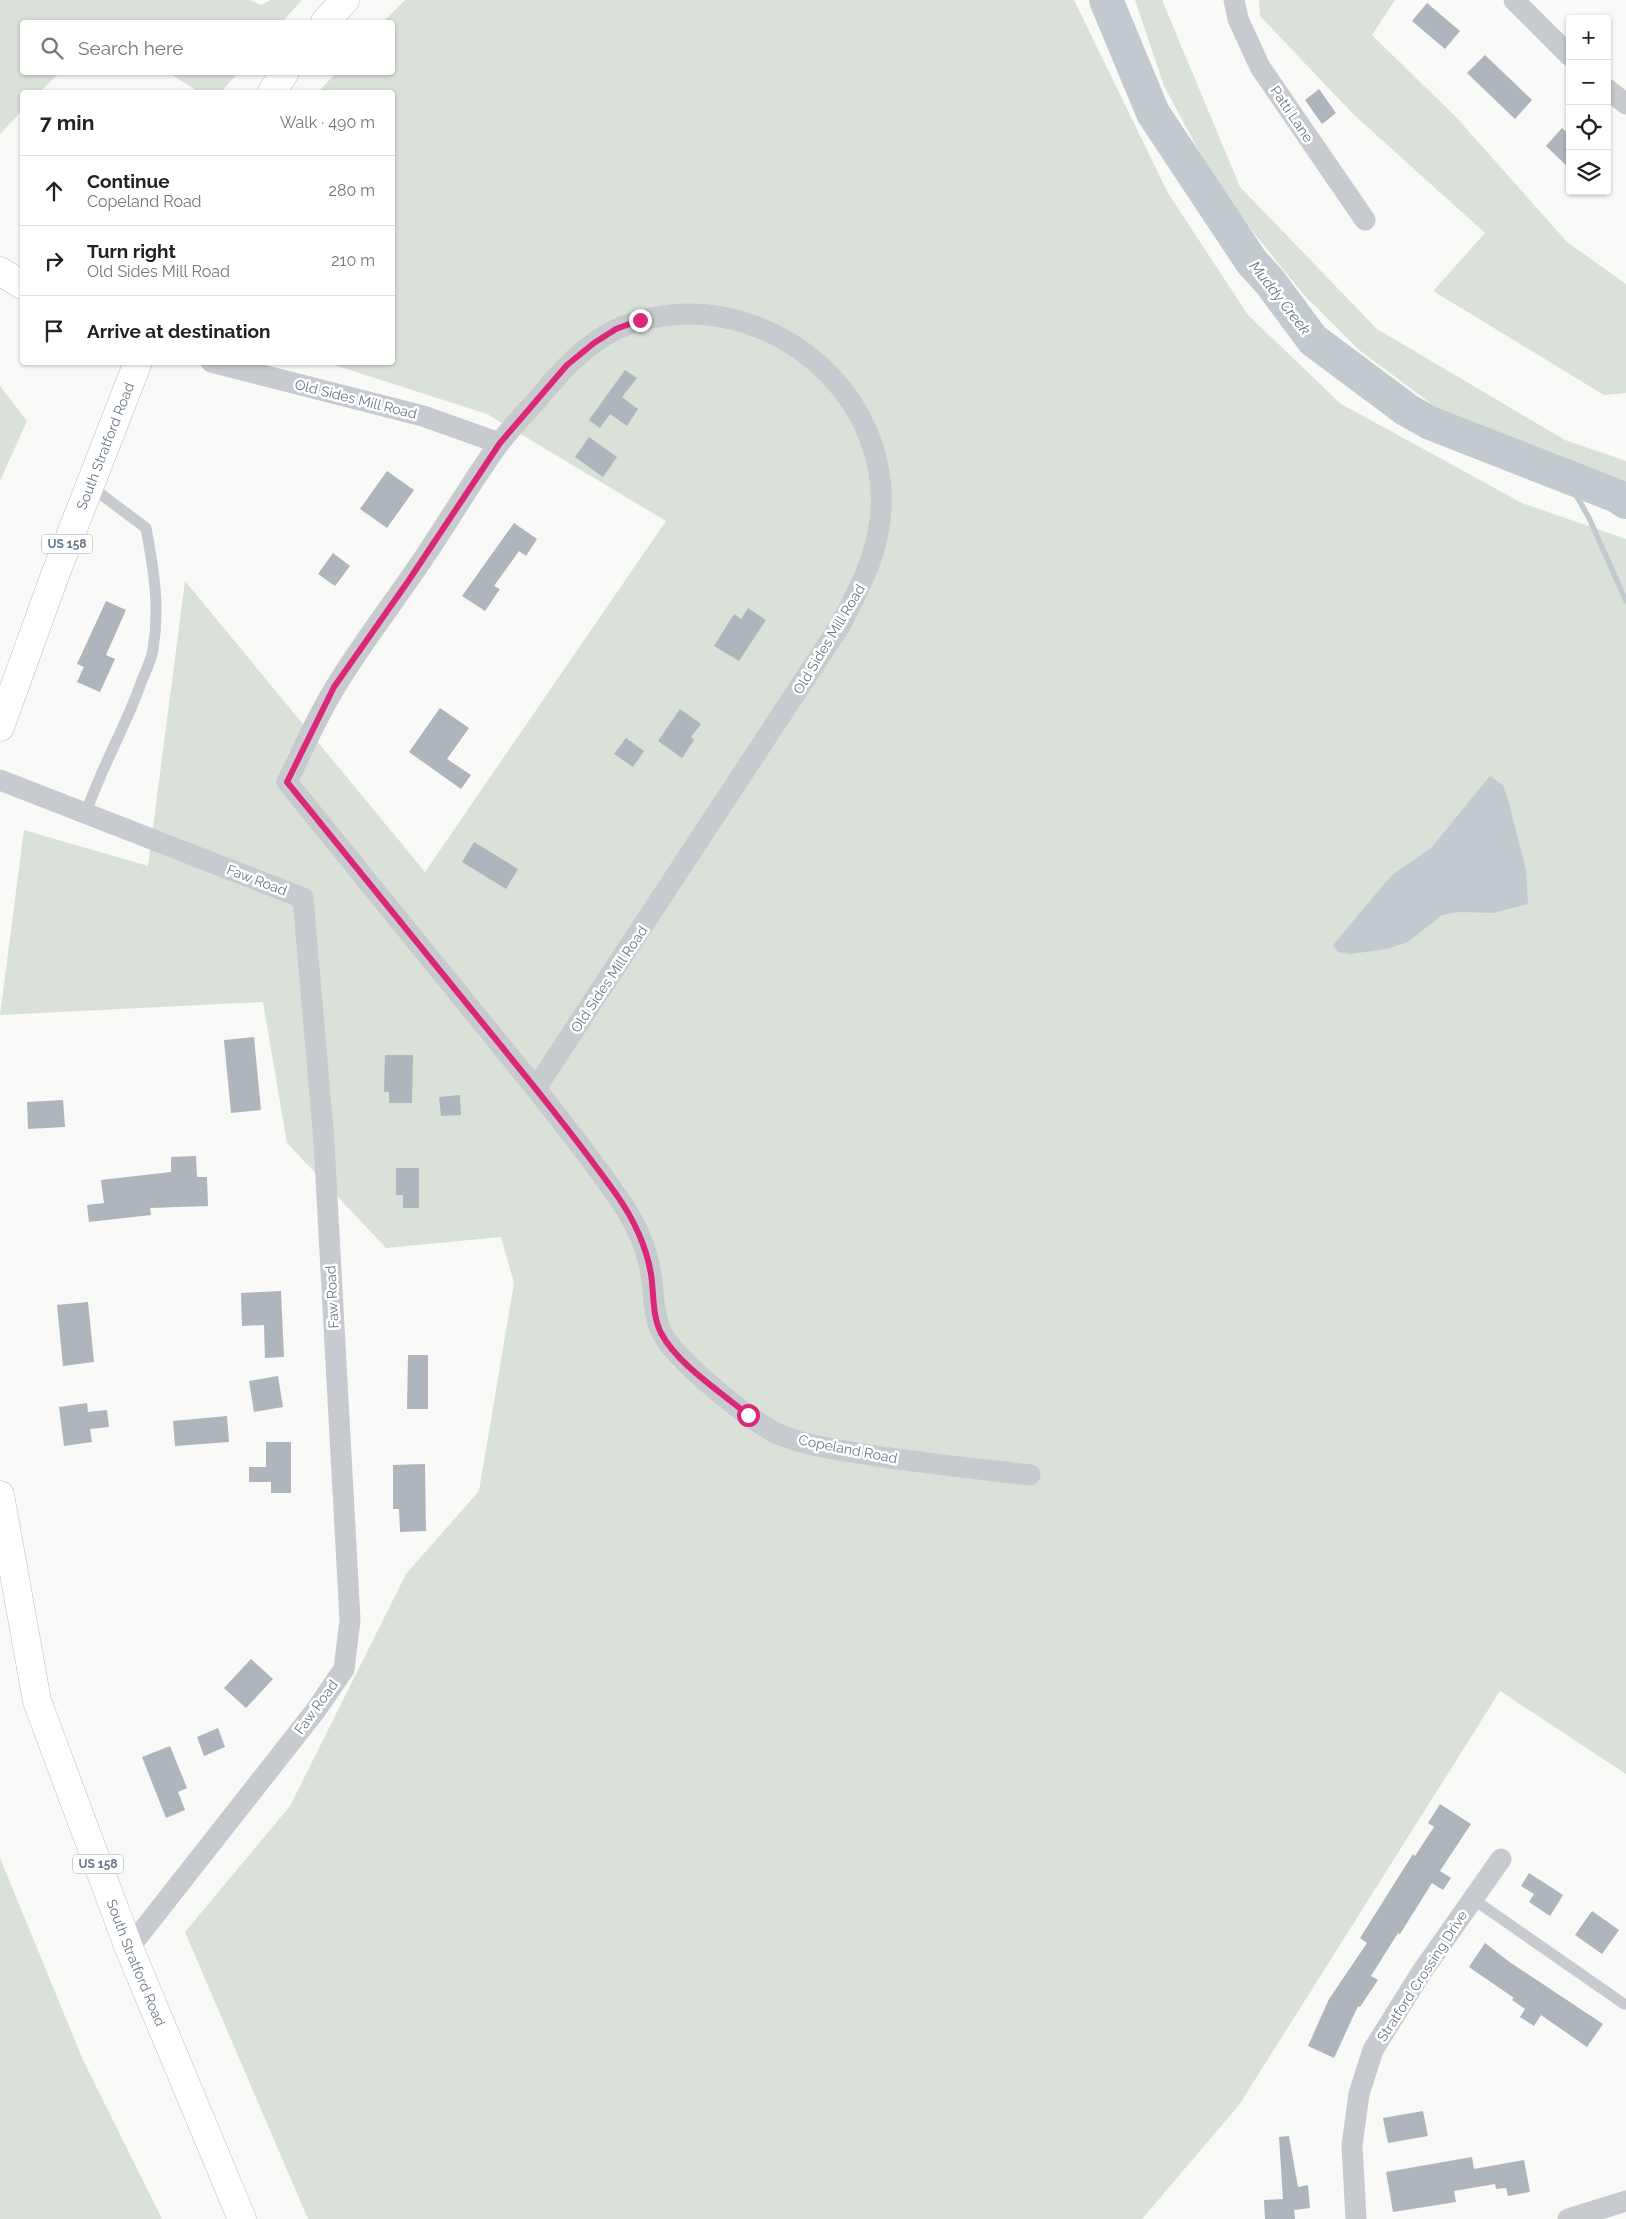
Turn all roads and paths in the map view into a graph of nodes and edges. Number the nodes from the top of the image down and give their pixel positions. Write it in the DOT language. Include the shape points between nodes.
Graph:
graph roads {
  1 [pos="345,0"];
  2 [pos="1234,0"];
  3 [pos="1514,0"];
  4 [pos="327,20"];
  5 [pos="1566,52"];
  6 [pos="283,75"];
  7 [pos="273,90"];
  8 [pos="1611,92"];
  9 [pos="1626,104"];
  10 [pos="1365,220"];
  11 [pos="0,271"];
  12 [pos="20,284"];
  13 [pos="137,365"];
  14 [pos="223,365"];
  15 [pos="500,443"];
  16 [pos="90,486"];
  17 [pos="0,727"];
  18 [pos="0,780"];
  19 [pos="287,782"];
  20 [pos="86,813"];
  21 [pos="536,1088"];
  22 [pos="1030,1475"];
  23 [pos="0,1496"];
  24 [pos="1501,1859"];
  25 [pos="1473,1899"];
  26 [pos="129,1948"];
  27 [pos="1624,2004"];
  28 [pos="1626,2201"];
  29 [pos="1599,2214"];
  30 [pos="242,2219"];
  31 [pos="1356,2219"];
  32 [pos="1568,2219"];
  1 -- 4 [label="main road"];
  2 -- 10 [label="street, Patti Lane" via="1238,20 1260,67"];
  3 -- 5 [label="street"];
  6 -- 7 [label="main road"];
  8 -- 9 [label="street"];
  11 -- 12 [label="main road"];
  13 -- 16 [label="main road, South Stratford Road / US 158"];
  14 -- 15 [label="street, Old Sides Mill Road" via="423,416"];
  15 -- 19 [label="street, Old Sides Mill Road" via="334,687"];
  15 -- 21 [label="street, Old Sides Mill Road" via="567,365 616,329 665,315 726,317 782,338 830,374 851,401 870,440 878,464 881,490 881,516 875,549 864,582 840,627"];
  16 -- 17 [label="main road, South Stratford Road / US 158"];
  16 -- 20 [label="lane" via="146,528 156,579 156,621 152,652 138,693 98,779"];
  18 -- 20 [label="street, Faw Road"];
  19 -- 21 [label="street, Copeland Road"];
  20 -- 26 [label="street, Faw Road" via="303,898 324,1142 350,1620 344,1669 316,1710"];
  21 -- 22 [label="street, Copeland Road" via="617,1195 635,1224 651,1273 660,1332 688,1364 748,1415 784,1437 822,1447 884,1458"];
  23 -- 26 [label="main road, South Stratford Road / US 158" via="37,1701"];
  24 -- 25 [label="street, Stratford Crossing Drive"];
  25 -- 27 [label="lane"];
  25 -- 31 [label="street, Stratford Crossing Drive" via="1421,1972 1373,2050 1359,2094 1352,2145"];
  26 -- 30 [label="main road, South Stratford Road / US 158"];
  28 -- 29 [label="street"];
  29 -- 32 [label="street"];
}
